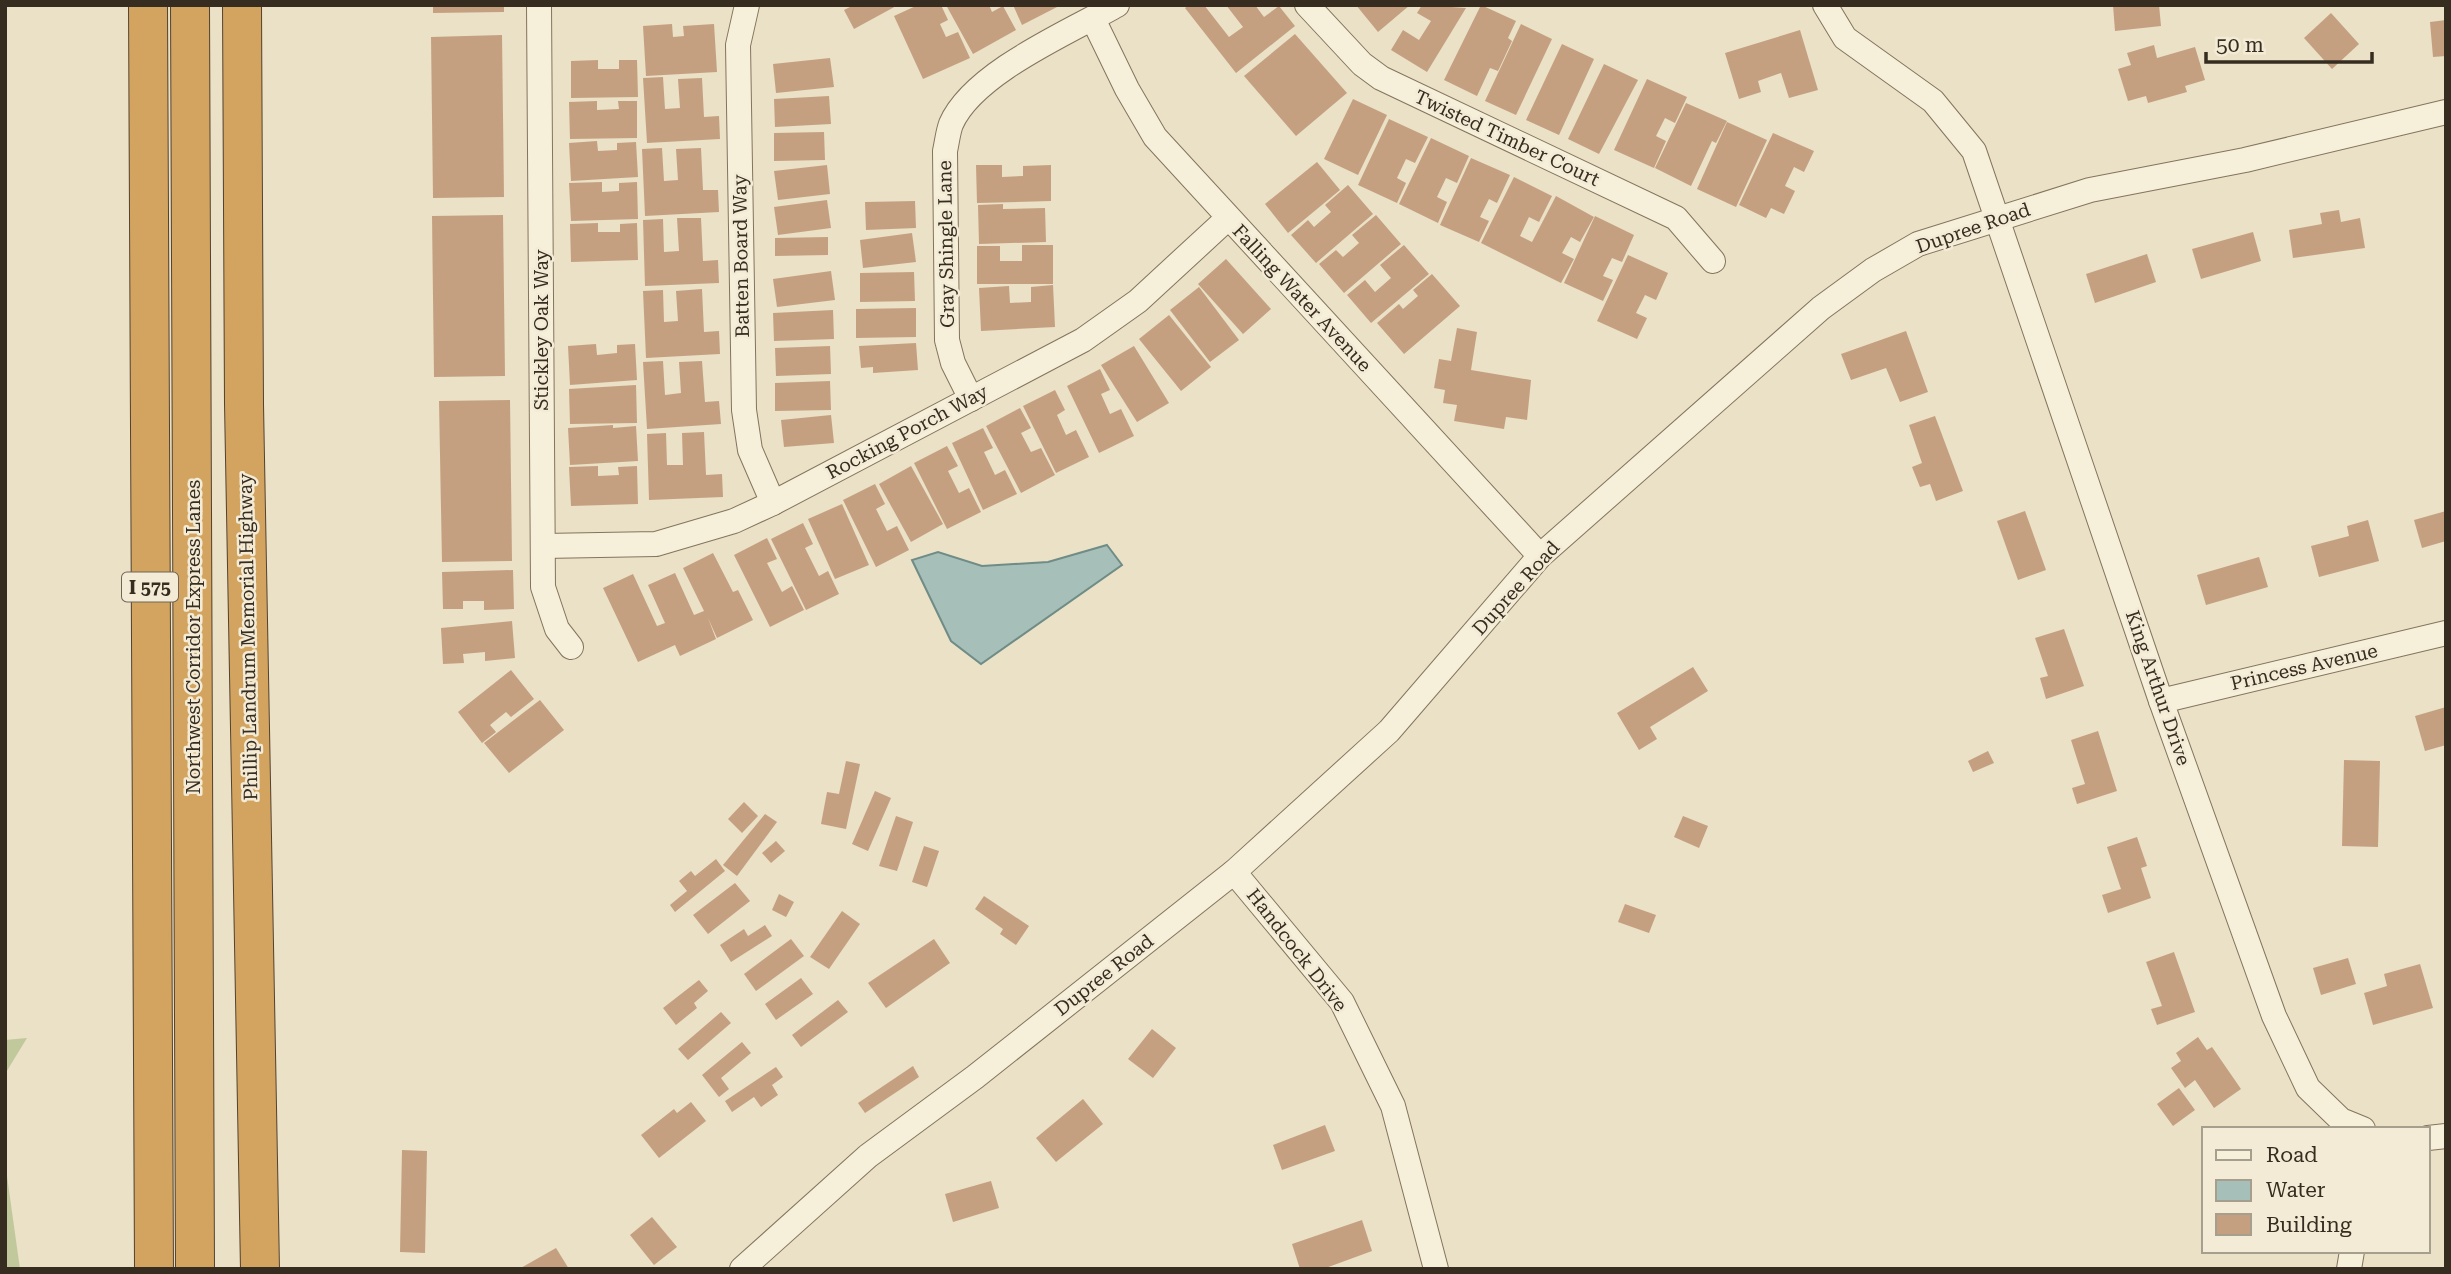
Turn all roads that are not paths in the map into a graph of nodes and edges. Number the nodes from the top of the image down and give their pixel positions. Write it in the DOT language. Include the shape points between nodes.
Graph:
graph roads {
  1 [pos="148,5"];
  2 [pos="190,5"];
  3 [pos="242,5"];
  4 [pos="539,5"];
  5 [pos="747,5"];
  6 [pos="1117,5"];
  7 [pos="1307,5"];
  8 [pos="1825,5"];
  9 [pos="1093,19"];
  10 [pos="2446,112"];
  11 [pos="1997,217"];
  12 [pos="1228,218"];
  13 [pos="1713,261"];
  14 [pos="971,399"];
  15 [pos="773,503"];
  16 [pos="543,546"];
  17 [pos="1540,556"];
  18 [pos="2446,633"];
  19 [pos="571,647"];
  20 [pos="2161,701"];
  21 [pos="1234,872"];
  22 [pos="2358,1127"];
  23 [pos="154,1269"];
  24 [pos="195,1269"];
  25 [pos="260,1269"];
  26 [pos="742,1269"];
  27 [pos="1436,1269"];
  1 -- 23 [label="highway, I 575"];
  2 -- 24 [label="highway, Northwest Corridor Express Lanes"];
  3 -- 25 [label="highway, Phillip Landrum Memorial Highway" via="244,404"];
  4 -- 16 [label="street, Stickley Oak Way"];
  5 -- 15 [label="street, Batten Board Way" via="738,45 744,410 750,450"];
  6 -- 9 [label="street, Gray Shingle Lane"];
  7 -- 13 [label="street, Twisted Timber Court" via="1381,78 1676,218"];
  8 -- 11 [label="street, King Arthur Drive" via="1845,38 1933,101 1966,141 1974,151"];
  9 -- 12 [label="street, Falling Water Avenue" via="1155,137"];
  9 -- 14 [label="street, Gray Shingle Lane" via="994,75 970,96 951,124 945,151 947,340"];
  10 -- 11 [label="street, Dupree Road" via="2245,160 2090,190"];
  11 -- 17 [label="street, Dupree Road" via="1918,244 1821,308"];
  11 -- 20 [label="street, King Arthur Drive"];
  12 -- 14 [label="street, Rocking Porch Way" via="1111,322"];
  12 -- 17 [label="street, Falling Water Avenue"];
  14 -- 15 [label="street, Rocking Porch Way"];
  15 -- 16 [label="street, Rocking Porch Way" via="733,522 656,544"];
  16 -- 19 [label="street, Stickley Oak Way" via="548,608"];
  17 -- 21 [label="street, Dupree Road" via="1389,731"];
  18 -- 20 [label="street, Princess Avenue"];
  20 -- 22 [label="street, King Arthur Drive" via="2274,1016 2308,1087 2341,1121"];
  21 -- 26 [label="street, Dupree Road" via="868,1156"];
  21 -- 27 [label="street, Handcock Drive" via="1342,1002 1393,1107"];
}
